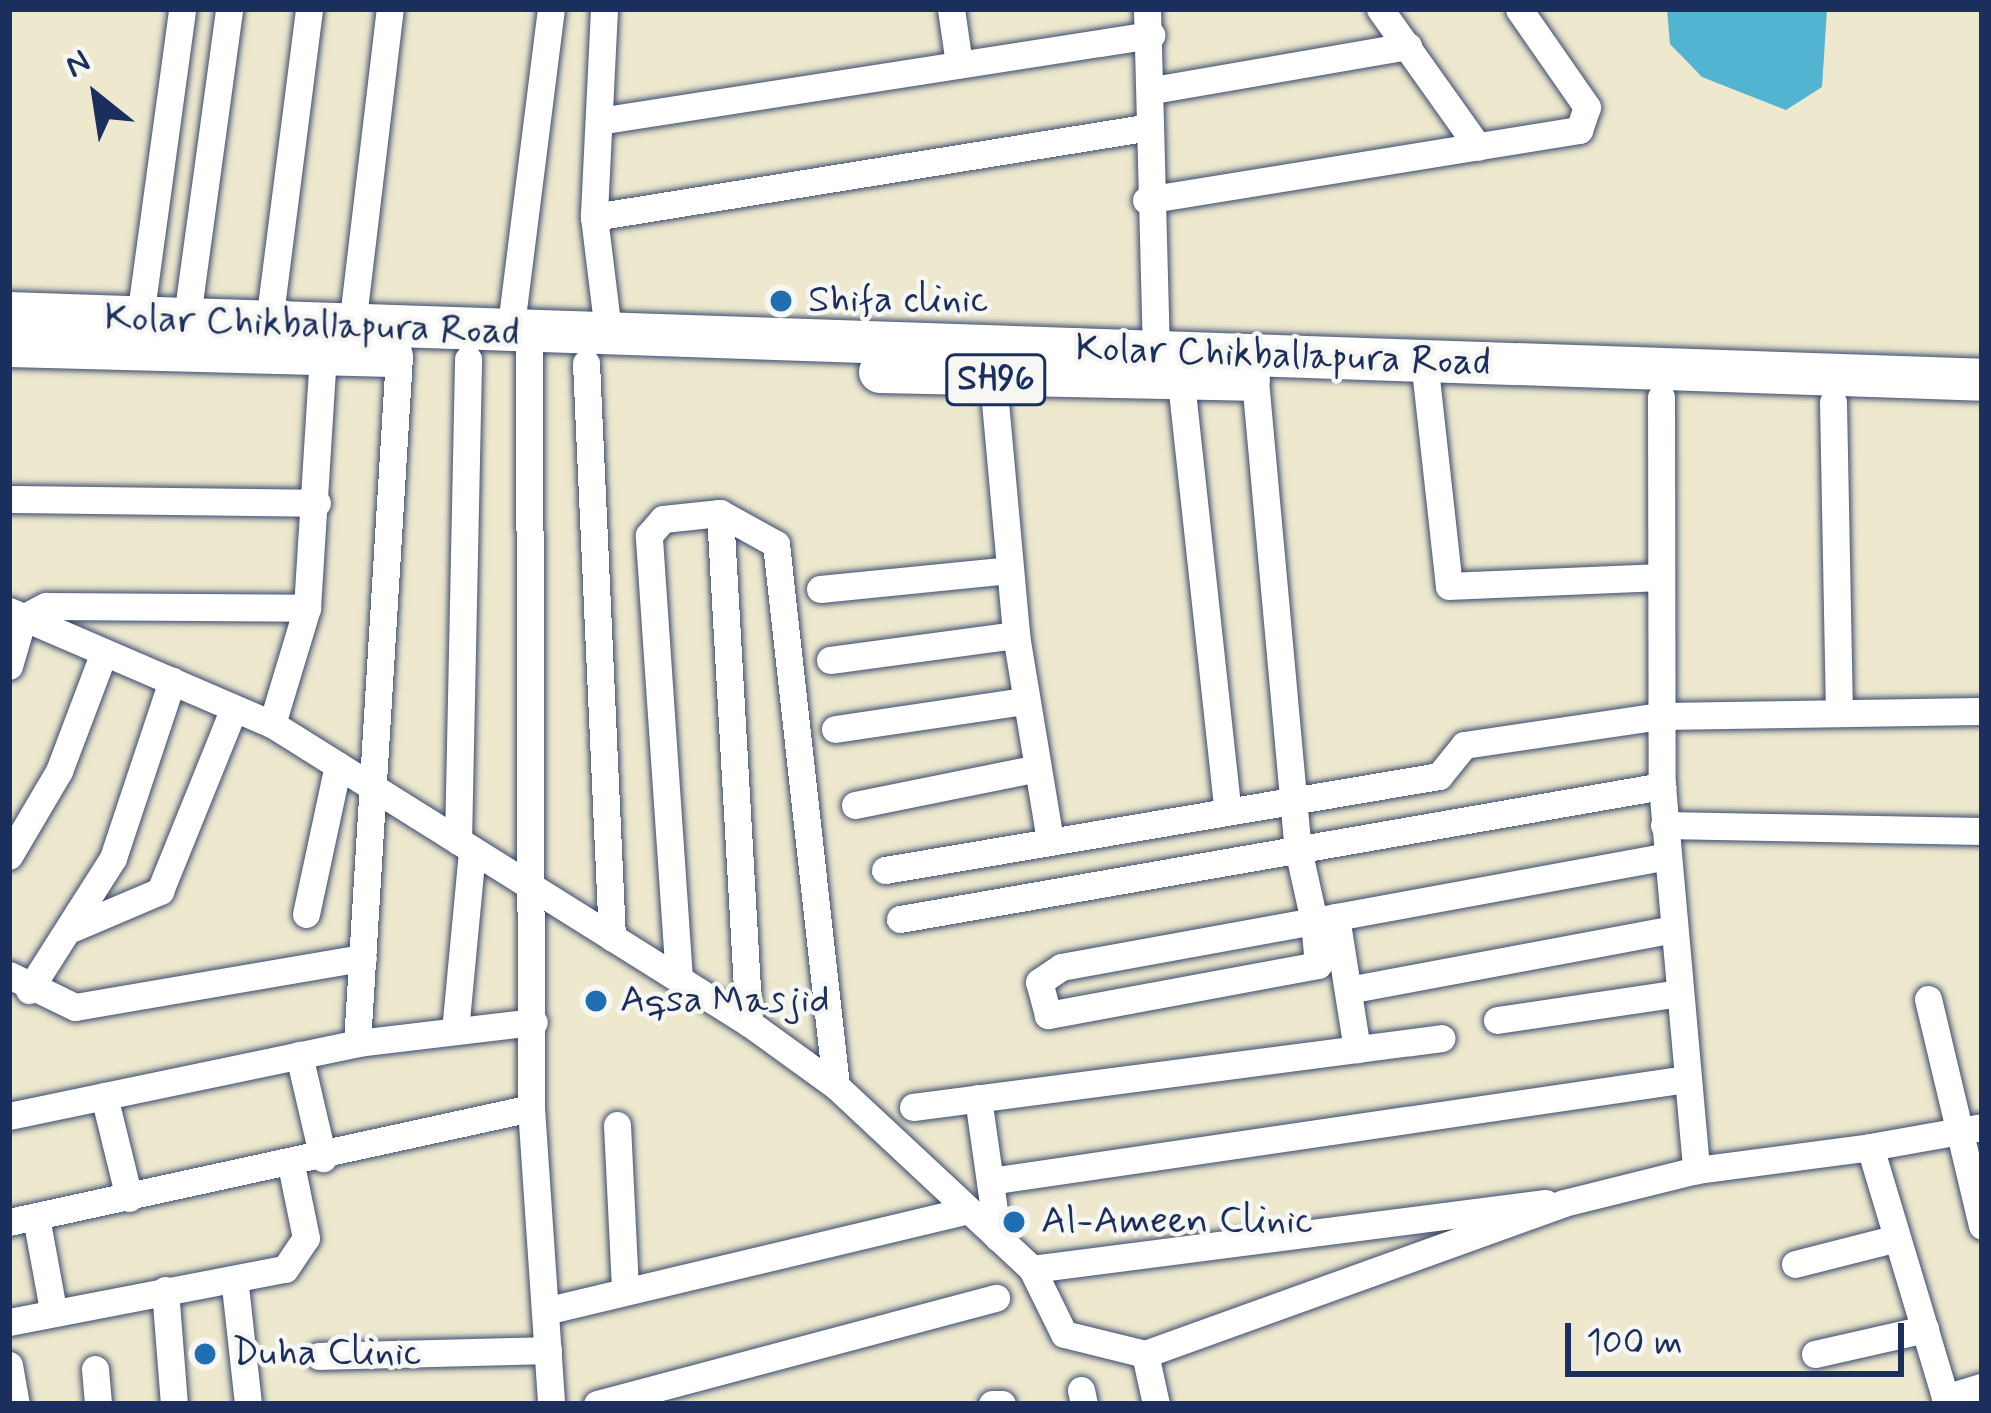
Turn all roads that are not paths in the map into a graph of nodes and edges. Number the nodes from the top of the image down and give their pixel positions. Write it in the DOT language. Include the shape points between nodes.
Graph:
graph roads {
  1 [pos="182,9"];
  2 [pos="229,9"];
  3 [pos="309,9"];
  4 [pos="390,9"];
  5 [pos="551,9"];
  6 [pos="604,9"];
  7 [pos="951,9"];
  8 [pos="1381,9"];
  9 [pos="1519,9"];
  10 [pos="1149,22"];
  11 [pos="1408,46"];
  12 [pos="959,64"];
  13 [pos="1153,90"];
  14 [pos="605,120"];
  15 [pos="1150,127"];
  16 [pos="1478,147"];
  17 [pos="1146,200"];
  18 [pos="594,217"];
  19 [pos="9,313"];
  20 [pos="188,317"];
  21 [pos="269,322"];
  22 [pos="138,334"];
  23 [pos="337,340"];
  24 [pos="522,343"];
  25 [pos="9,346"];
  26 [pos="597,351"];
  27 [pos="399,357"];
  28 [pos="468,359"];
  29 [pos="1164,372"];
  30 [pos="1424,374"];
  31 [pos="993,380"];
  32 [pos="1255,380"];
  33 [pos="1982,380"];
  34 [pos="1661,397"];
  35 [pos="1833,402"];
  36 [pos="1982,407"];
  37 [pos="9,499"];
  38 [pos="316,503"];
  39 [pos="720,513"];
  40 [pos="1009,570"];
  41 [pos="1660,577"];
  42 [pos="820,589"];
  43 [pos="307,608"];
  44 [pos="16,614"];
  45 [pos="1016,635"];
  46 [pos="104,652"];
  47 [pos="830,660"];
  48 [pos="9,666"];
  49 [pos="172,681"];
  50 [pos="1025,701"];
  51 [pos="234,708"];
  52 [pos="1982,711"];
  53 [pos="1840,713"];
  54 [pos="1661,716"];
  55 [pos="272,724"];
  56 [pos="835,729"];
  57 [pos="338,765"];
  58 [pos="1034,769"];
  59 [pos="1662,785"];
  60 [pos="377,789"];
  61 [pos="1293,796"];
  62 [pos="855,805"];
  63 [pos="1227,808"];
  64 [pos="1664,825"];
  65 [pos="1982,831"];
  66 [pos="1050,841"];
  67 [pos="465,845"];
  68 [pos="1298,849"];
  69 [pos="9,856"];
  70 [pos="1667,856"];
  71 [pos="885,870"];
  72 [pos="538,891"];
  73 [pos="306,914"];
  74 [pos="900,919"];
  75 [pos="1325,919"];
  76 [pos="73,928"];
  77 [pos="1673,929"];
  78 [pos="612,937"];
  79 [pos="363,958"];
  80 [pos="680,980"];
  81 [pos="19,982"];
  82 [pos="1348,990"];
  83 [pos="1679,993"];
  84 [pos="1928,998"];
  85 [pos="1497,1020"];
  86 [pos="534,1022"];
  87 [pos="749,1023"];
  88 [pos="455,1031"];
  89 [pos="1442,1039"];
  90 [pos="357,1042"];
  91 [pos="1357,1049"];
  92 [pos="299,1054"];
  93 [pos="1687,1079"];
  94 [pos="836,1087"];
  95 [pos="104,1096"];
  96 [pos="977,1098"];
  97 [pos="913,1107"];
  98 [pos="531,1108"];
  99 [pos="9,1116"];
  100 [pos="617,1125"];
  101 [pos="1970,1131"];
  102 [pos="1870,1147"];
  103 [pos="323,1158"];
  104 [pos="291,1165"];
  105 [pos="1696,1170"];
  106 [pos="990,1181"];
  107 [pos="129,1198"];
  108 [pos="1564,1203"];
  109 [pos="968,1210"];
  110 [pos="22,1220"];
  111 [pos="1982,1226"];
  112 [pos="998,1238"];
  113 [pos="1897,1238"];
  114 [pos="1796,1264"];
  115 [pos="1032,1269"];
  116 [pos="235,1286"];
  117 [pos="626,1289"];
  118 [pos="165,1290"];
  119 [pos="996,1298"];
  120 [pos="52,1310"];
  121 [pos="545,1311"];
  122 [pos="9,1322"];
  123 [pos="1924,1329"];
  124 [pos="548,1350"];
  125 [pos="1145,1354"];
  126 [pos="1815,1354"];
  127 [pos="319,1356"];
  128 [pos="9,1365"];
  129 [pos="94,1369"];
  130 [pos="1982,1387"];
  131 [pos="1946,1401"];
  132 [pos="16,1404"];
  133 [pos="98,1404"];
  134 [pos="174,1404"];
  135 [pos="248,1404"];
  136 [pos="551,1404"];
  137 [pos="596,1404"];
  138 [pos="992,1404"];
  139 [pos="1002,1404"];
  140 [pos="1156,1404"];
  1 -- 22 [label="street"];
  2 -- 20 [label="street"];
  3 -- 21 [label="street"];
  4 -- 23 [label="street"];
  5 -- 24 [label="street"];
  6 -- 14 [label="street"];
  7 -- 12 [label="street"];
  8 -- 11 [label="street"];
  9 -- 16 [label="street" via="1587,121"];
  10 -- 12 [label="street"];
  10 -- 13 [label="street"];
  11 -- 13 [label="street"];
  11 -- 16 [label="street"];
  12 -- 14 [label="street"];
  13 -- 15 [label="street"];
  14 -- 18 [label="street"];
  15 -- 17 [label="street"];
  15 -- 18 [label="street"];
  16 -- 17 [label="street"];
  17 -- 29 [label="street"];
  18 -- 26 [label="street"];
  19 -- 22 [label="main road, Kolar Chikballapura Road / SH96"];
  20 -- 21 [label="main road, Kolar Chikballapura Road / SH96"];
  20 -- 22 [label="main road, Kolar Chikballapura Road / SH96"];
  21 -- 23 [label="main road, Kolar Chikballapura Road / SH96"];
  22 -- 23 [label="main road, Kolar Chikballapura Road / SH96"];
  22 -- 25 [label="main road, Kolar Chikballapura Road / SH96"];
  23 -- 24 [label="main road, Kolar Chikballapura Road / SH96"];
  23 -- 27 [label="main road, Kolar Chikballapura Road / SH96"];
  23 -- 38 [label="street"];
  24 -- 26 [label="main road, Kolar Chikballapura Road / SH96"];
  24 -- 28 [label="main road, Kolar Chikballapura Road / SH96"];
  24 -- 72 [label="street" via="524,641"];
  26 -- 29 [label="main road, Kolar Chikballapura Road / SH96"];
  26 -- 31 [label="main road, Kolar Chikballapura Road / SH96"];
  26 -- 78 [label="street"];
  27 -- 28 [label="main road, Kolar Chikballapura Road / SH96"];
  27 -- 60 [label="street"];
  28 -- 67 [label="street"];
  29 -- 30 [label="main road, Kolar Chikballapura Road / SH96"];
  29 -- 31 [label="main road, Kolar Chikballapura Road / SH96"];
  29 -- 32 [label="main road, Kolar Chikballapura Road / SH96"];
  29 -- 63 [label="street"];
  30 -- 32 [label="main road, Kolar Chikballapura Road / SH96"];
  30 -- 33 [label="main road, Kolar Chikballapura Road / SH96"];
  30 -- 34 [label="main road, Kolar Chikballapura Road / SH96"];
  30 -- 41 [label="street" via="1449,586"];
  31 -- 40 [label="street"];
  32 -- 61 [label="street"];
  34 -- 35 [label="main road, Kolar Chikballapura Road / SH96"];
  34 -- 41 [label="street"];
  35 -- 36 [label="main road, Kolar Chikballapura Road / SH96"];
  35 -- 53 [label="street"];
  37 -- 38 [label="street"];
  38 -- 43 [label="street"];
  39 -- 80 [label="street" via="663,518 649,535"];
  39 -- 87 [label="street"];
  39 -- 94 [label="street" via="771,536 778,556"];
  40 -- 42 [label="street"];
  40 -- 45 [label="street"];
  41 -- 54 [label="street"];
  43 -- 44 [label="street" via="89,601"];
  43 -- 55 [label="street"];
  44 -- 46 [label="street"];
  44 -- 48 [label="street"];
  45 -- 47 [label="street"];
  45 -- 50 [label="street"];
  46 -- 49 [label="street"];
  46 -- 69 [label="street" via="59,771"];
  49 -- 51 [label="street"];
  49 -- 76 [label="street" via="140,793"];
  50 -- 56 [label="street"];
  50 -- 58 [label="street"];
  51 -- 55 [label="street"];
  51 -- 76 [label="street" via="160,891"];
  52 -- 53 [label="street"];
  53 -- 54 [label="street"];
  54 -- 59 [label="street"];
  54 -- 61 [label="street" via="1464,745 1439,776"];
  55 -- 57 [label="street"];
  57 -- 60 [label="street"];
  57 -- 73 [label="street"];
  58 -- 62 [label="street"];
  58 -- 66 [label="street"];
  59 -- 64 [label="street"];
  59 -- 68 [label="street"];
  60 -- 67 [label="street"];
  60 -- 79 [label="street"];
  61 -- 63 [label="street"];
  61 -- 68 [label="street"];
  63 -- 66 [label="street"];
  64 -- 65 [label="street"];
  64 -- 70 [label="street"];
  66 -- 71 [label="street"];
  67 -- 72 [label="street"];
  67 -- 88 [label="street"];
  68 -- 74 [label="street"];
  68 -- 75 [label="street"];
  70 -- 75 [label="street"];
  70 -- 77 [label="street"];
  72 -- 78 [label="street"];
  72 -- 86 [label="street"];
  75 -- 75 [label="street" via="1316,970 1045,1012 1042,975 1061,967"];
  75 -- 82 [label="street"];
  76 -- 81 [label="street"];
  77 -- 82 [label="street"];
  77 -- 83 [label="street"];
  78 -- 80 [label="street"];
  79 -- 81 [label="street" via="102,1005"];
  79 -- 90 [label="street"];
  80 -- 87 [label="street"];
  82 -- 91 [label="street"];
  83 -- 85 [label="street"];
  83 -- 93 [label="street"];
  84 -- 101 [label="street"];
  86 -- 88 [label="street"];
  86 -- 98 [label="street"];
  87 -- 94 [label="street"];
  88 -- 90 [label="street"];
  89 -- 91 [label="street"];
  90 -- 92 [label="street"];
  91 -- 96 [label="street"];
  92 -- 95 [label="street"];
  92 -- 103 [label="street"];
  93 -- 105 [label="street"];
  93 -- 106 [label="street"];
  94 -- 109 [label="street"];
  95 -- 99 [label="street"];
  95 -- 107 [label="street"];
  96 -- 97 [label="street"];
  96 -- 106 [label="street"];
  98 -- 103 [label="street"];
  98 -- 121 [label="street"];
  100 -- 117 [label="street"];
  101 -- 102 [label="street"];
  101 -- 111 [label="street"];
  102 -- 105 [label="street"];
  102 -- 113 [label="street"];
  103 -- 104 [label="street"];
  104 -- 107 [label="street"];
  104 -- 116 [label="street" via="301,1257"];
  105 -- 108 [label="street"];
  106 -- 112 [label="street"];
  107 -- 110 [label="street"];
  108 -- 115 [label="street"];
  108 -- 125 [label="street"];
  109 -- 112 [label="street"];
  109 -- 117 [label="street"];
  110 -- 120 [label="street"];
  112 -- 115 [label="street"];
  113 -- 114 [label="street"];
  113 -- 123 [label="street"];
  115 -- 125 [label="street" via="1064,1334"];
  116 -- 118 [label="street"];
  116 -- 135 [label="street"];
  117 -- 121 [label="street"];
  118 -- 120 [label="street"];
  118 -- 134 [label="street"];
  119 -- 137 [label="street"];
  120 -- 122 [label="street"];
  121 -- 124 [label="street"];
  123 -- 126 [label="street"];
  123 -- 131 [label="street"];
  124 -- 127 [label="street"];
  124 -- 136 [label="street"];
  125 -- 140 [label="street"];
  128 -- 132 [label="street"];
  129 -- 133 [label="street"];
  130 -- 131 [label="street"];
  138 -- 139 [label="street"];
}
